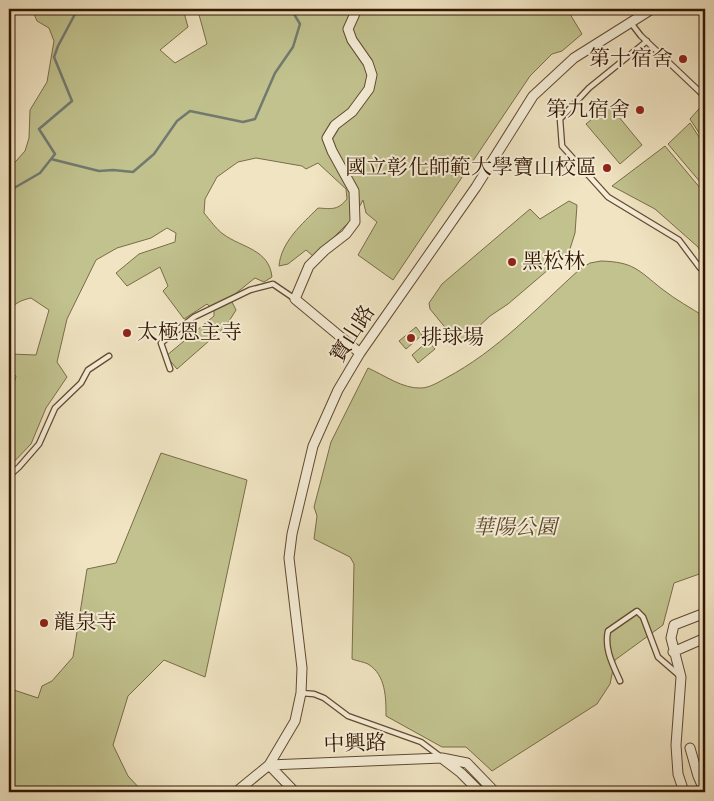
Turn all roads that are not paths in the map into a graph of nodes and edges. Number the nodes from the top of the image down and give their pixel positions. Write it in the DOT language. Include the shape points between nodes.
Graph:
graph roads {
  1 [pos="357,9"];
  2 [pos="652,9"];
  3 [pos="631,23"];
  4 [pos="646,41"];
  5 [pos="705,91"];
  6 [pos="700,268"];
  7 [pos="295,299"];
  8 [pos="360,353"];
  9 [pos="109,356"];
  10 [pos="170,369"];
  11 [pos="9,476"];
  12 [pos="705,613"];
  13 [pos="705,638"];
  14 [pos="673,652"];
  15 [pos="680,677"];
  16 [pos="620,681"];
  17 [pos="301,693"];
  18 [pos="690,748"];
  19 [pos="442,758"];
  20 [pos="269,765"];
  21 [pos="236,792"];
  22 [pos="294,792"];
  23 [pos="480,792"];
  24 [pos="495,792"];
  25 [pos="684,792"];
  26 [pos="705,792"];
  1 -- 7 [label="street" via="348,29 368,63 372,75 369,89 328,138 354,191 355,222 309,266"];
  2 -- 3 [label="street, 寶山路"];
  3 -- 4 [label="lane"];
  3 -- 8 [label="street, 寶山路" via="574,58 533,96 476,187"];
  4 -- 5 [label="lane" via="702,94"];
  4 -- 6 [label="lane" via="589,88 560,119 562,146 608,197 679,240"];
  7 -- 8 [label="street"];
  7 -- 10 [label="lane" via="273,284 250,290 194,317 161,343"];
  8 -- 17 [label="street, 寶山路" via="338,390 313,446 292,534 289,558 302,668"];
  9 -- 11 [label="lane" via="88,370 81,383 55,408 39,444"];
  12 -- 14 [label="street" via="674,626 671,638"];
  13 -- 14 [label="street"];
  14 -- 15 [label="street"];
  15 -- 16 [label="lane" via="658,657 643,617 637,611 608,631 609,655"];
  15 -- 25 [label="street" via="676,745 678,774"];
  17 -- 19 [label="lane" via="324,698 348,716 421,742"];
  17 -- 20 [label="street, 寶山路" via="294,721"];
  18 -- 26 [label="street"];
  19 -- 20 [label="street, 中興路"];
  19 -- 23 [label="street"];
  19 -- 24 [label="street, 中興路" via="467,763"];
  20 -- 21 [label="street"];
  20 -- 22 [label="street"];
}
